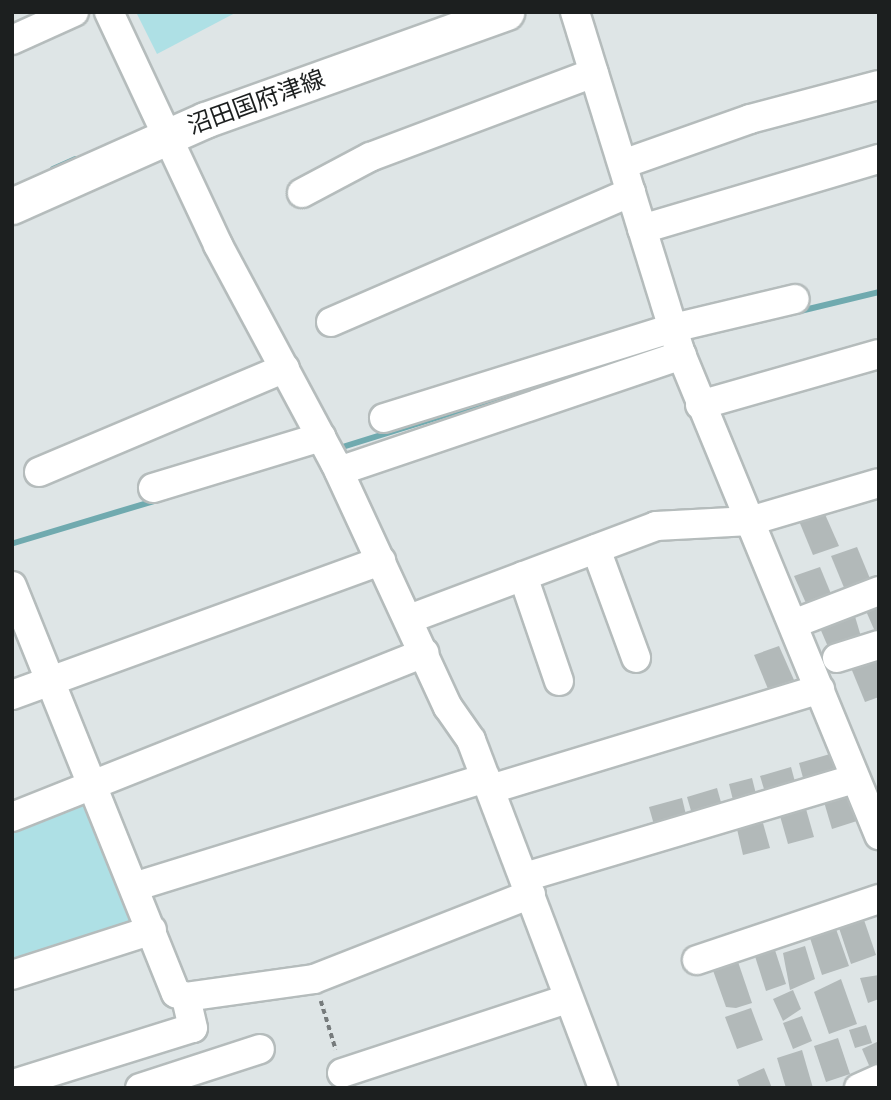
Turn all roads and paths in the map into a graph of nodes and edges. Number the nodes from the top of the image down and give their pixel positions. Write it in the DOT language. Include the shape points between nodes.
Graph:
graph roads {
  1 [pos="74,12"];
  2 [pos="109,12"];
  3 [pos="506,12"];
  4 [pos="575,12"];
  5 [pos="12,40"];
  6 [pos="594,73"];
  7 [pos="879,85"];
  8 [pos="168,135"];
  9 [pos="879,159"];
  10 [pos="623,164"];
  11 [pos="631,192"];
  12 [pos="302,194"];
  13 [pos="12,206"];
  14 [pos="642,229"];
  15 [pos="795,299"];
  16 [pos="331,322"];
  17 [pos="677,341"];
  18 [pos="879,354"];
  19 [pos="285,368"];
  20 [pos="701,405"];
  21 [pos="384,418"];
  22 [pos="330,453"];
  23 [pos="39,472"];
  24 [pos="879,483"];
  25 [pos="153,488"];
  26 [pos="750,521"];
  27 [pos="596,549"];
  28 [pos="381,561"];
  29 [pos="523,576"];
  30 [pos="12,586"];
  31 [pos="879,591"];
  32 [pos="409,619"];
  33 [pos="793,624"];
  34 [pos="879,645"];
  35 [pos="425,653"];
  36 [pos="636,657"];
  37 [pos="837,658"];
  38 [pos="51,680"];
  39 [pos="559,681"];
  40 [pos="820,689"];
  41 [pos="12,695"];
  42 [pos="855,779"];
  43 [pos="488,783"];
  44 [pos="93,785"];
  45 [pos="12,817"];
  46 [pos="879,835"];
  47 [pos="137,886"];
  48 [pos="528,886"];
  49 [pos="879,900"];
  50 [pos="152,930"];
  51 [pos="697,960"];
  52 [pos="12,975"];
  53 [pos="314,979"];
  54 [pos="186,997"];
  55 [pos="567,999"];
  56 [pos="260,1049"];
  57 [pos="342,1073"];
  58 [pos="879,1079"];
  59 [pos="15,1081"];
  60 [pos="140,1088"];
  61 [pos="603,1088"];
  62 [pos="859,1088"];
  1 -- 5 [label="street"];
  2 -- 8 [label="street"];
  3 -- 8 [label="main road, 沼田国府津線"];
  4 -- 6 [label="street"];
  6 -- 10 [label="street"];
  6 -- 12 [label="street" via="370,157"];
  7 -- 10 [label="street" via="750,119"];
  8 -- 13 [label="main road, 沼田国府津線"];
  8 -- 19 [label="street" via="218,246"];
  9 -- 14 [label="street"];
  10 -- 11 [label="street"];
  11 -- 14 [label="street"];
  11 -- 16 [label="street"];
  14 -- 17 [label="street"];
  15 -- 17 [label="street"];
  17 -- 20 [label="street"];
  17 -- 21 [label="street"];
  17 -- 22 [label="street"];
  18 -- 20 [label="street"];
  19 -- 22 [label="street"];
  19 -- 23 [label="street"];
  20 -- 26 [label="street"];
  22 -- 25 [label="street"];
  22 -- 28 [label="street"];
  24 -- 26 [label="street"];
  26 -- 27 [label="street" via="656,526"];
  26 -- 33 [label="street"];
  27 -- 29 [label="street"];
  27 -- 36 [label="street"];
  28 -- 32 [label="street"];
  28 -- 38 [label="street"];
  29 -- 32 [label="street"];
  29 -- 39 [label="street"];
  30 -- 38 [label="street"];
  31 -- 33 [label="street"];
  32 -- 35 [label="street"];
  33 -- 40 [label="street"];
  34 -- 37 [label="street"];
  35 -- 43 [label="street"];
  35 -- 44 [label="street"];
  38 -- 41 [label="street"];
  38 -- 44 [label="street"];
  40 -- 42 [label="street"];
  40 -- 43 [label="street"];
  42 -- 46 [label="street"];
  42 -- 48 [label="street"];
  43 -- 47 [label="street"];
  43 -- 48 [label="street"];
  44 -- 45 [label="street"];
  44 -- 47 [label="street"];
  47 -- 50 [label="street"];
  48 -- 53 [label="street"];
  48 -- 55 [label="street"];
  49 -- 51 [label="street"];
  50 -- 52 [label="street"];
  50 -- 54 [label="street" via="176,993"];
  53 -- 54 [label="street"];
  53 -- 57 [label="path"];
  54 -- 59 [label="street" via="193,1028"];
  55 -- 57 [label="street"];
  55 -- 61 [label="street"];
  56 -- 60 [label="street"];
  58 -- 62 [label="street"];
}
